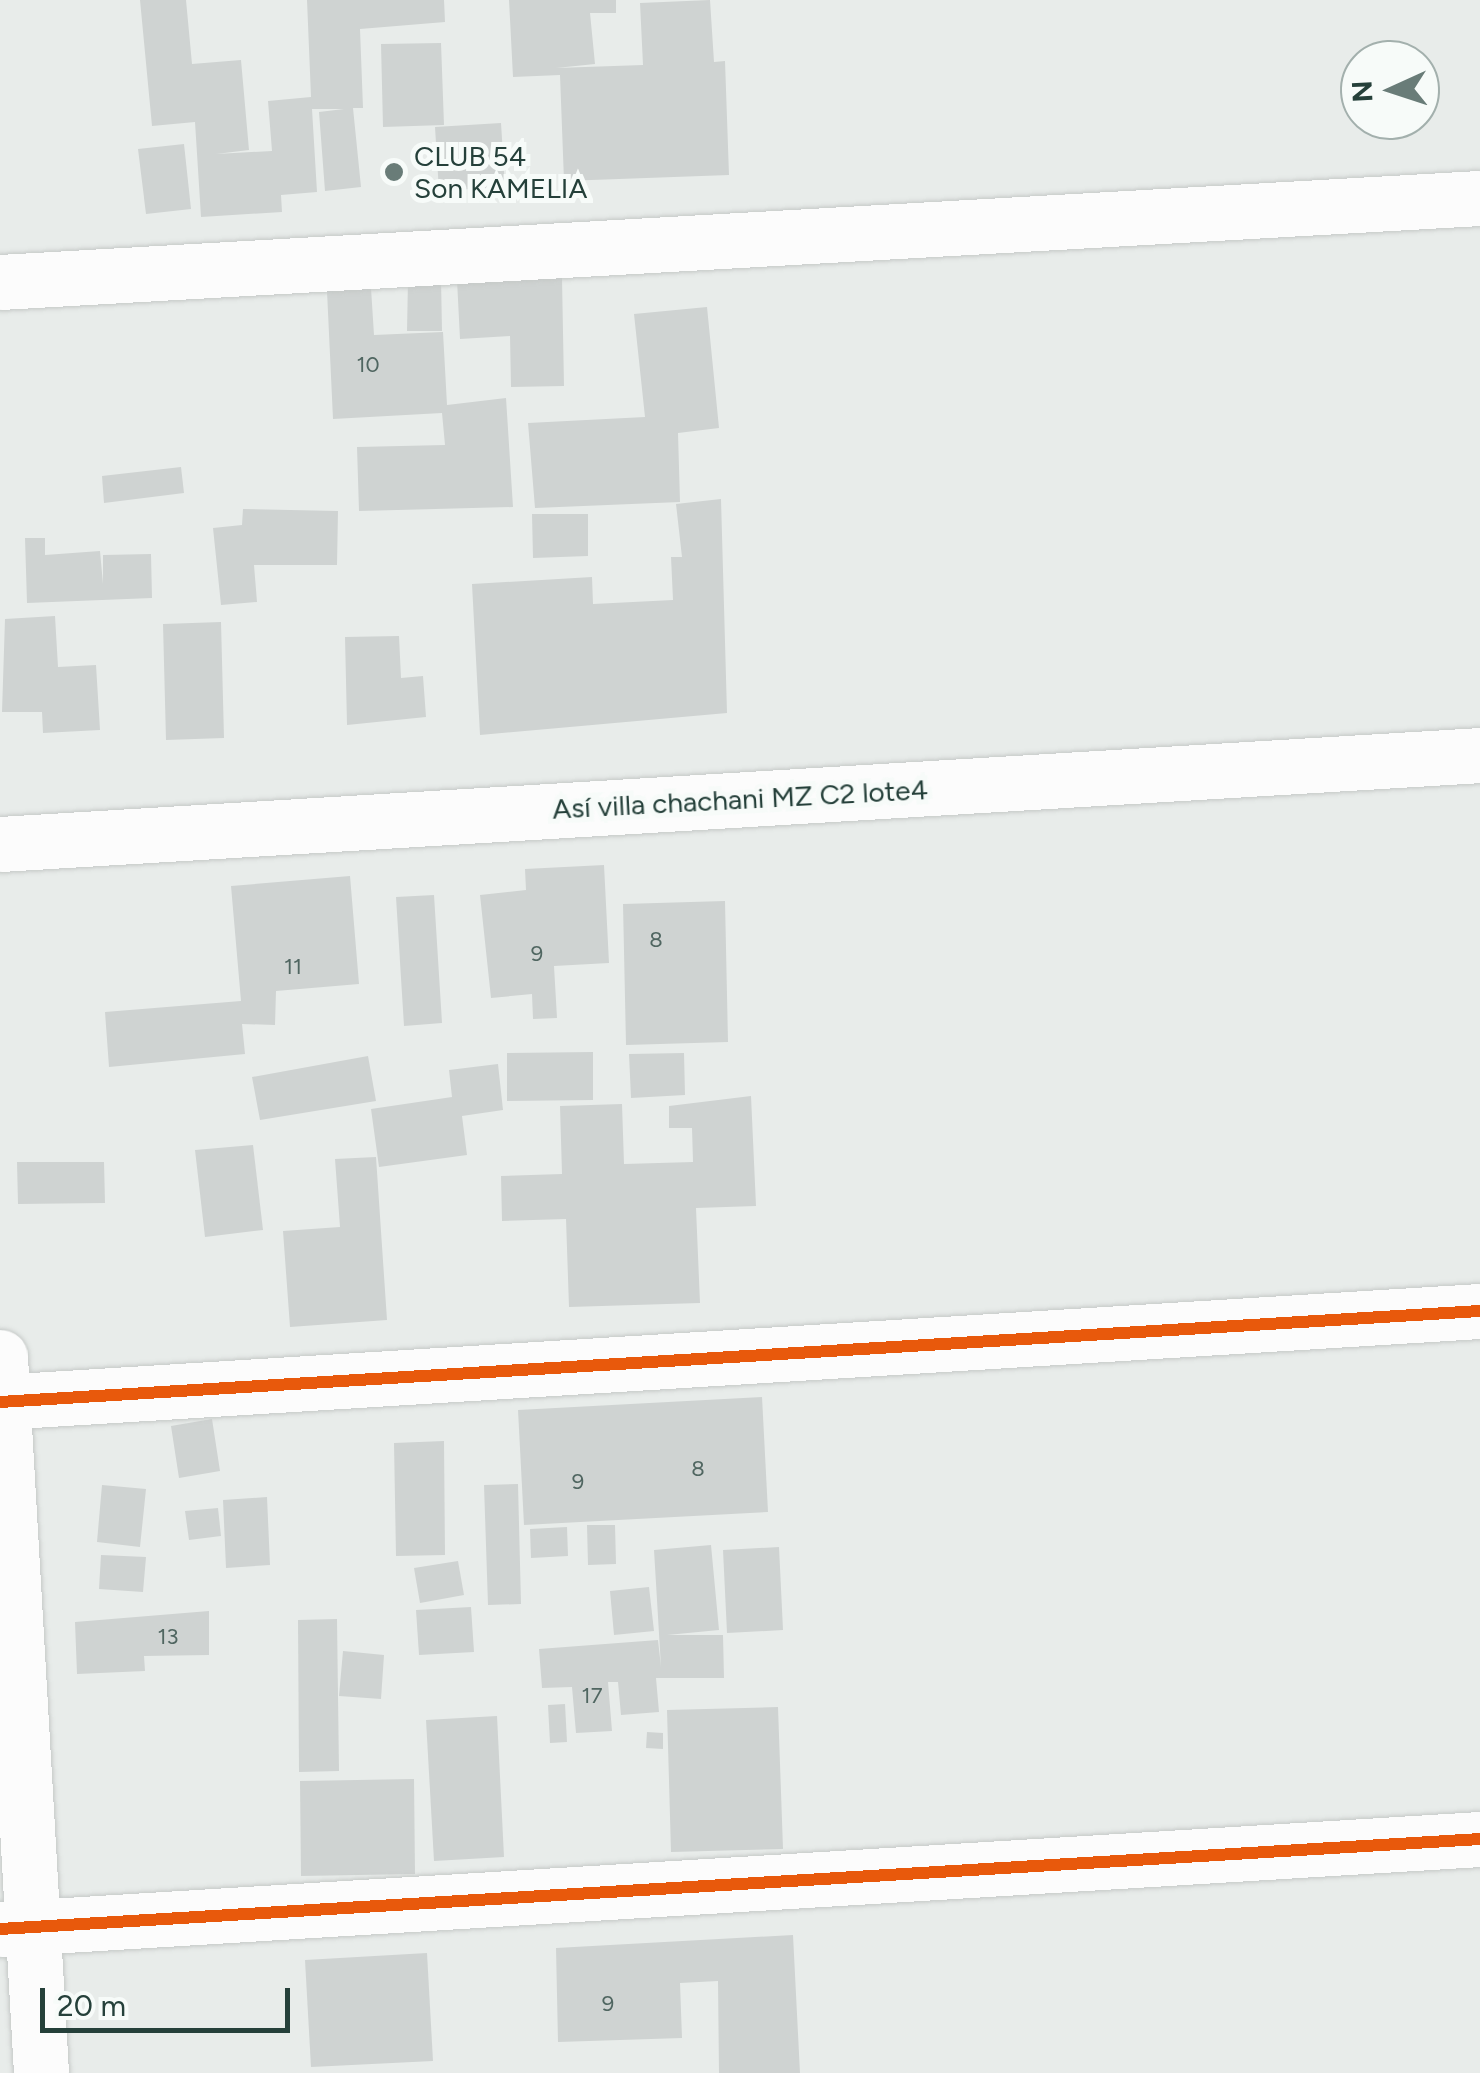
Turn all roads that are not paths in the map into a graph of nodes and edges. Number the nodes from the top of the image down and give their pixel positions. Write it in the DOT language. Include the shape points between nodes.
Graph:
graph roads {
  1 [pos="1480,198"];
  2 [pos="0,282"];
  3 [pos="1480,754"];
  4 [pos="0,844"];
  5 [pos="1480,1311"];
  6 [pos="1,1387"];
  7 [pos="1480,1839"];
  8 [pos="16,1928"];
  9 [pos="41,2073"];
  1 -- 2 [label="street"];
  3 -- 4 [label="street, Así villa chachani MZ C2 lote4"];
  5 -- 6 [label="street"];
  6 -- 8 [label="street"];
  7 -- 8 [label="street"];
  8 -- 9 [label="street"];
}
